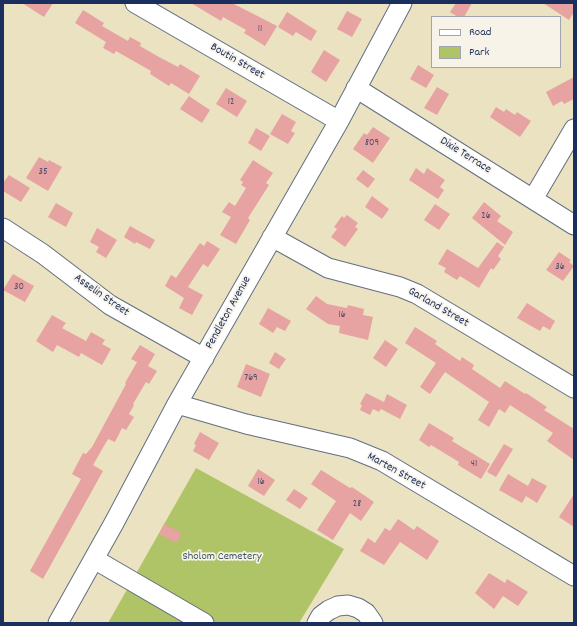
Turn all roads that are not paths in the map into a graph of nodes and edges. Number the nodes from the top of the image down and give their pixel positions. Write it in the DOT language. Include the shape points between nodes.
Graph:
graph roads {
  1 [pos="135,3"];
  2 [pos="402,3"];
  3 [pos="356,88"];
  4 [pos="339,122"];
  5 [pos="574,129"];
  6 [pos="533,199"];
  7 [pos="574,225"];
  8 [pos="3,228"];
  9 [pos="272,237"];
  10 [pos="204,358"];
  11 [pos="574,388"];
  12 [pos="176,404"];
  13 [pos="94,559"];
  14 [pos="574,576"];
  15 [pos="58,623"];
  16 [pos="204,623"];
  17 [pos="317,623"];
  18 [pos="373,623"];
  1 -- 4 [label="street, Boutin Street"];
  2 -- 3 [label="street, Pendleton Avenue"];
  3 -- 4 [label="street, Pendleton Avenue"];
  3 -- 6 [label="street, Dixie Terrace"];
  4 -- 9 [label="street, Pendleton Avenue"];
  5 -- 6 [label="street"];
  6 -- 7 [label="street, Dixie Terrace"];
  8 -- 10 [label="street, Asselin Street" via="43,254 110,305"];
  9 -- 10 [label="street, Pendleton Avenue"];
  9 -- 11 [label="street, Garland Street" via="328,268 400,287 416,294"];
  10 -- 12 [label="street, Pendleton Avenue"];
  12 -- 13 [label="street, Pendleton Avenue"];
  12 -- 14 [label="street, Marten Street" via="261,428 350,448 382,461"];
  13 -- 15 [label="street, Pendleton Avenue"];
  13 -- 16 [label="street"];
  17 -- 18 [label="street" via="329,610 338,606 348,606 366,613"];
}
